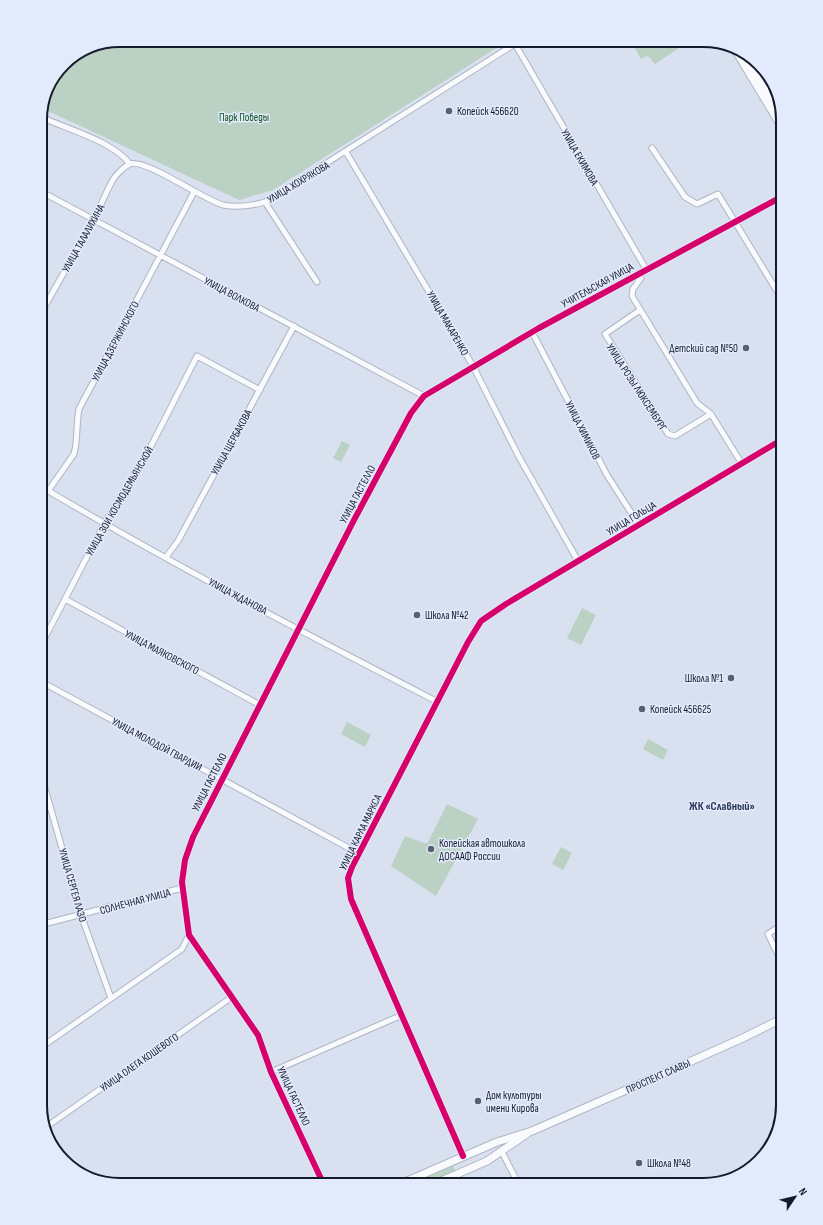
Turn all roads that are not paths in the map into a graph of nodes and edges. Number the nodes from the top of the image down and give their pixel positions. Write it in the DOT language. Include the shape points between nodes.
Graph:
graph roads {
  1 [pos="510,47"];
  2 [pos="517,47"];
  3 [pos="742,59"];
  4 [pos="752,66"];
  5 [pos="769,93"];
  6 [pos="774,102"];
  7 [pos="775,108"];
  8 [pos="47,119"];
  9 [pos="652,148"];
  10 [pos="346,152"];
  11 [pos="130,164"];
  12 [pos="194,192"];
  13 [pos="47,194"];
  14 [pos="776,200"];
  15 [pos="266,202"];
  16 [pos="94,219"];
  17 [pos="736,222"];
  18 [pos="159,256"];
  19 [pos="646,269"];
  20 [pos="639,273"];
  21 [pos="317,282"];
  22 [pos="776,289"];
  23 [pos="47,303"];
  24 [pos="640,310"];
  25 [pos="294,326"];
  26 [pos="532,332"];
  27 [pos="473,366"];
  28 [pos="260,390"];
  29 [pos="424,396"];
  30 [pos="710,414"];
  31 [pos="776,443"];
  32 [pos="742,464"];
  33 [pos="48,491"];
  34 [pos="104,524"];
  35 [pos="639,525"];
  36 [pos="166,557"];
  37 [pos="578,561"];
  38 [pos="65,599"];
  39 [pos="489,615"];
  40 [pos="299,629"];
  41 [pos="47,634"];
  42 [pos="47,685"];
  43 [pos="438,702"];
  44 [pos="260,705"];
  45 [pos="222,779"];
  46 [pos="47,796"];
  47 [pos="358,853"];
  48 [pos="182,888"];
  49 [pos="81,915"];
  50 [pos="47,923"];
  51 [pos="776,929"];
  52 [pos="189,935"];
  53 [pos="776,952"];
  54 [pos="232,997"];
  55 [pos="111,998"];
  56 [pos="402,1015"];
  57 [pos="776,1022"];
  58 [pos="47,1043"];
  59 [pos="271,1072"];
  60 [pos="49,1125"];
  61 [pos="532,1131"];
  62 [pos="497,1142"];
  63 [pos="502,1152"];
  64 [pos="463,1156"];
  65 [pos="469,1169"];
  66 [pos="321,1178"];
  67 [pos="414,1178"];
  68 [pos="448,1178"];
  69 [pos="515,1178"];
  1 -- 10 [label="street, УЛИЦА ХОХРЯКОВА"];
  2 -- 19 [label="street, УЛИЦА ЕКИМОВА"];
  3 -- 5 [label="main road"];
  4 -- 5 [label="main road"];
  5 -- 6 [label="main road"];
  5 -- 7 [label="main road"];
  8 -- 11 [label="street" via="105,145 119,153"];
  9 -- 17 [label="street" via="685,197 697,204 718,194"];
  10 -- 15 [label="street, УЛИЦА ХОХРЯКОВА"];
  10 -- 27 [label="street, УЛИЦА МАКАРЕНКО"];
  11 -- 12 [label="street, УЛИЦА ХОХРЯКОВА" via="151,167"];
  11 -- 16 [label="street, УЛИЦА ТАЛАЛИХИНА" via="113,180"];
  12 -- 15 [label="street, УЛИЦА ХОХРЯКОВА" via="230,206 250,206"];
  12 -- 18 [label="street, УЛИЦА ДЗЕРЖИНСКОГО"];
  13 -- 16 [label="street, УЛИЦА ВОЛКОВА"];
  14 -- 17 [label="street, УЧИТЕЛЬСКАЯ УЛИЦА"];
  15 -- 21 [label="street"];
  16 -- 18 [label="street, УЛИЦА ВОЛКОВА"];
  16 -- 23 [label="street, УЛИЦА ТАЛАЛИХИНА"];
  17 -- 19 [label="street, УЧИТЕЛЬСКАЯ УЛИЦА"];
  17 -- 22 [label="street"];
  18 -- 25 [label="street, УЛИЦА ВОЛКОВА"];
  18 -- 33 [label="street, УЛИЦА ДЗЕРЖИНСКОГО" via="79,409 74,454"];
  19 -- 20 [label="street, УЧИТЕЛЬСКАЯ УЛИЦА"];
  20 -- 24 [label="street" via="641,278 631,292"];
  20 -- 26 [label="street, УЧИТЕЛЬСКАЯ УЛИЦА"];
  24 -- 30 [label="street" via="696,403"];
  24 -- 30 [label="street, УЛИЦА РОЗЫ ЛЮКСЕМБУРГ" via="604,334 668,434 675,436"];
  25 -- 28 [label="street, УЛИЦА ЩЕРБАКОВА"];
  25 -- 29 [label="street, УЛИЦА ВОЛКОВА"];
  26 -- 27 [label="street, УЧИТЕЛЬСКАЯ УЛИЦА"];
  26 -- 35 [label="street, УЛИЦА ХИМИКОВ" via="607,475"];
  27 -- 29 [label="street, УЧИТЕЛЬСКАЯ УЛИЦА"];
  27 -- 37 [label="street, УЛИЦА МАКАРЕНКО" via="518,456"];
  28 -- 34 [label="street, УЛИЦА ЗОИ КОСМОДЕМЬЯНСКОЙ" via="197,356 150,448"];
  28 -- 36 [label="street, УЛИЦА ЩЕРБАКОВА" via="178,541"];
  29 -- 40 [label="street, УЛИЦА ГАСТЕЛЛО" via="408,419"];
  30 -- 32 [label="street"];
  31 -- 32 [label="street, УЛИЦА ГОЛЬЦА"];
  32 -- 35 [label="street, УЛИЦА ГОЛЬЦА"];
  33 -- 34 [label="street, УЛИЦА ЖДАНОВА"];
  34 -- 36 [label="street, УЛИЦА ЖДАНОВА"];
  34 -- 38 [label="street, УЛИЦА ЗОИ КОСМОДЕМЬЯНСКОЙ"];
  35 -- 37 [label="street, УЛИЦА ГОЛЬЦА"];
  36 -- 40 [label="street, УЛИЦА ЖДАНОВА"];
  37 -- 39 [label="street, УЛИЦА ГОЛЬЦА"];
  38 -- 41 [label="street, УЛИЦА ЗОИ КОСМОДЕМЬЯНСКОЙ"];
  38 -- 44 [label="street, УЛИЦА МАЯКОВСКОГО"];
  39 -- 43 [label="street, УЛИЦА КАРЛА МАРКСА" via="476,627"];
  40 -- 43 [label="street, УЛИЦА ЖДАНОВА"];
  40 -- 44 [label="street, УЛИЦА ГАСТЕЛЛО"];
  42 -- 45 [label="street, УЛИЦА МОЛОДОЙ ГВАРДИИ"];
  43 -- 47 [label="street, УЛИЦА КАРЛА МАРКСА"];
  44 -- 45 [label="street, УЛИЦА ГАСТЕЛЛО"];
  45 -- 47 [label="street, УЛИЦА МОЛОДОЙ ГВАРДИИ"];
  45 -- 48 [label="street, УЛИЦА ГАСТЕЛЛО" via="193,837 185,860"];
  46 -- 49 [label="street, УЛИЦА СЕРГЕЯ ЛАЗО"];
  47 -- 56 [label="street, УЛИЦА КАРЛА МАРКСА" via="348,878 351,899"];
  48 -- 49 [label="street, СОЛНЕЧНАЯ УЛИЦА"];
  48 -- 52 [label="street, УЛИЦА ГАСТЕЛЛО"];
  49 -- 50 [label="street, СОЛНЕЧНАЯ УЛИЦА"];
  49 -- 55 [label="street, УЛИЦА СЕРГЕЯ ЛАЗО"];
  51 -- 53 [label="street" via="768,934"];
  52 -- 54 [label="street, УЛИЦА ГАСТЕЛЛО"];
  52 -- 55 [label="street" via="182,948"];
  54 -- 59 [label="street, УЛИЦА ГАСТЕЛЛО" via="258,1035"];
  54 -- 60 [label="street, УЛИЦА ОЛЕГА КОШЕВОГО"];
  55 -- 58 [label="street"];
  56 -- 59 [label="street"];
  56 -- 64 [label="street, УЛИЦА КАРЛА МАРКСА"];
  57 -- 61 [label="main road, ПРОСПЕКТ СЛАВЫ"];
  59 -- 66 [label="street, УЛИЦА ГАСТЕЛЛО"];
  61 -- 62 [label="main road, ПРОСПЕКТ СЛАВЫ"];
  61 -- 63 [label="main road, ПРОСПЕКТ СЛАВЫ"];
  62 -- 63 [label="main road"];
  62 -- 64 [label="main road, ПРОСПЕКТ СЛАВЫ"];
  63 -- 65 [label="main road, ПРОСПЕКТ СЛАВЫ"];
  63 -- 69 [label="street"];
  64 -- 65 [label="main road, УЛИЦА КАРЛА МАРКСА"];
  64 -- 67 [label="main road, ПРОСПЕКТ СЛАВЫ"];
  65 -- 68 [label="main road, ПРОСПЕКТ СЛАВЫ"];
}
